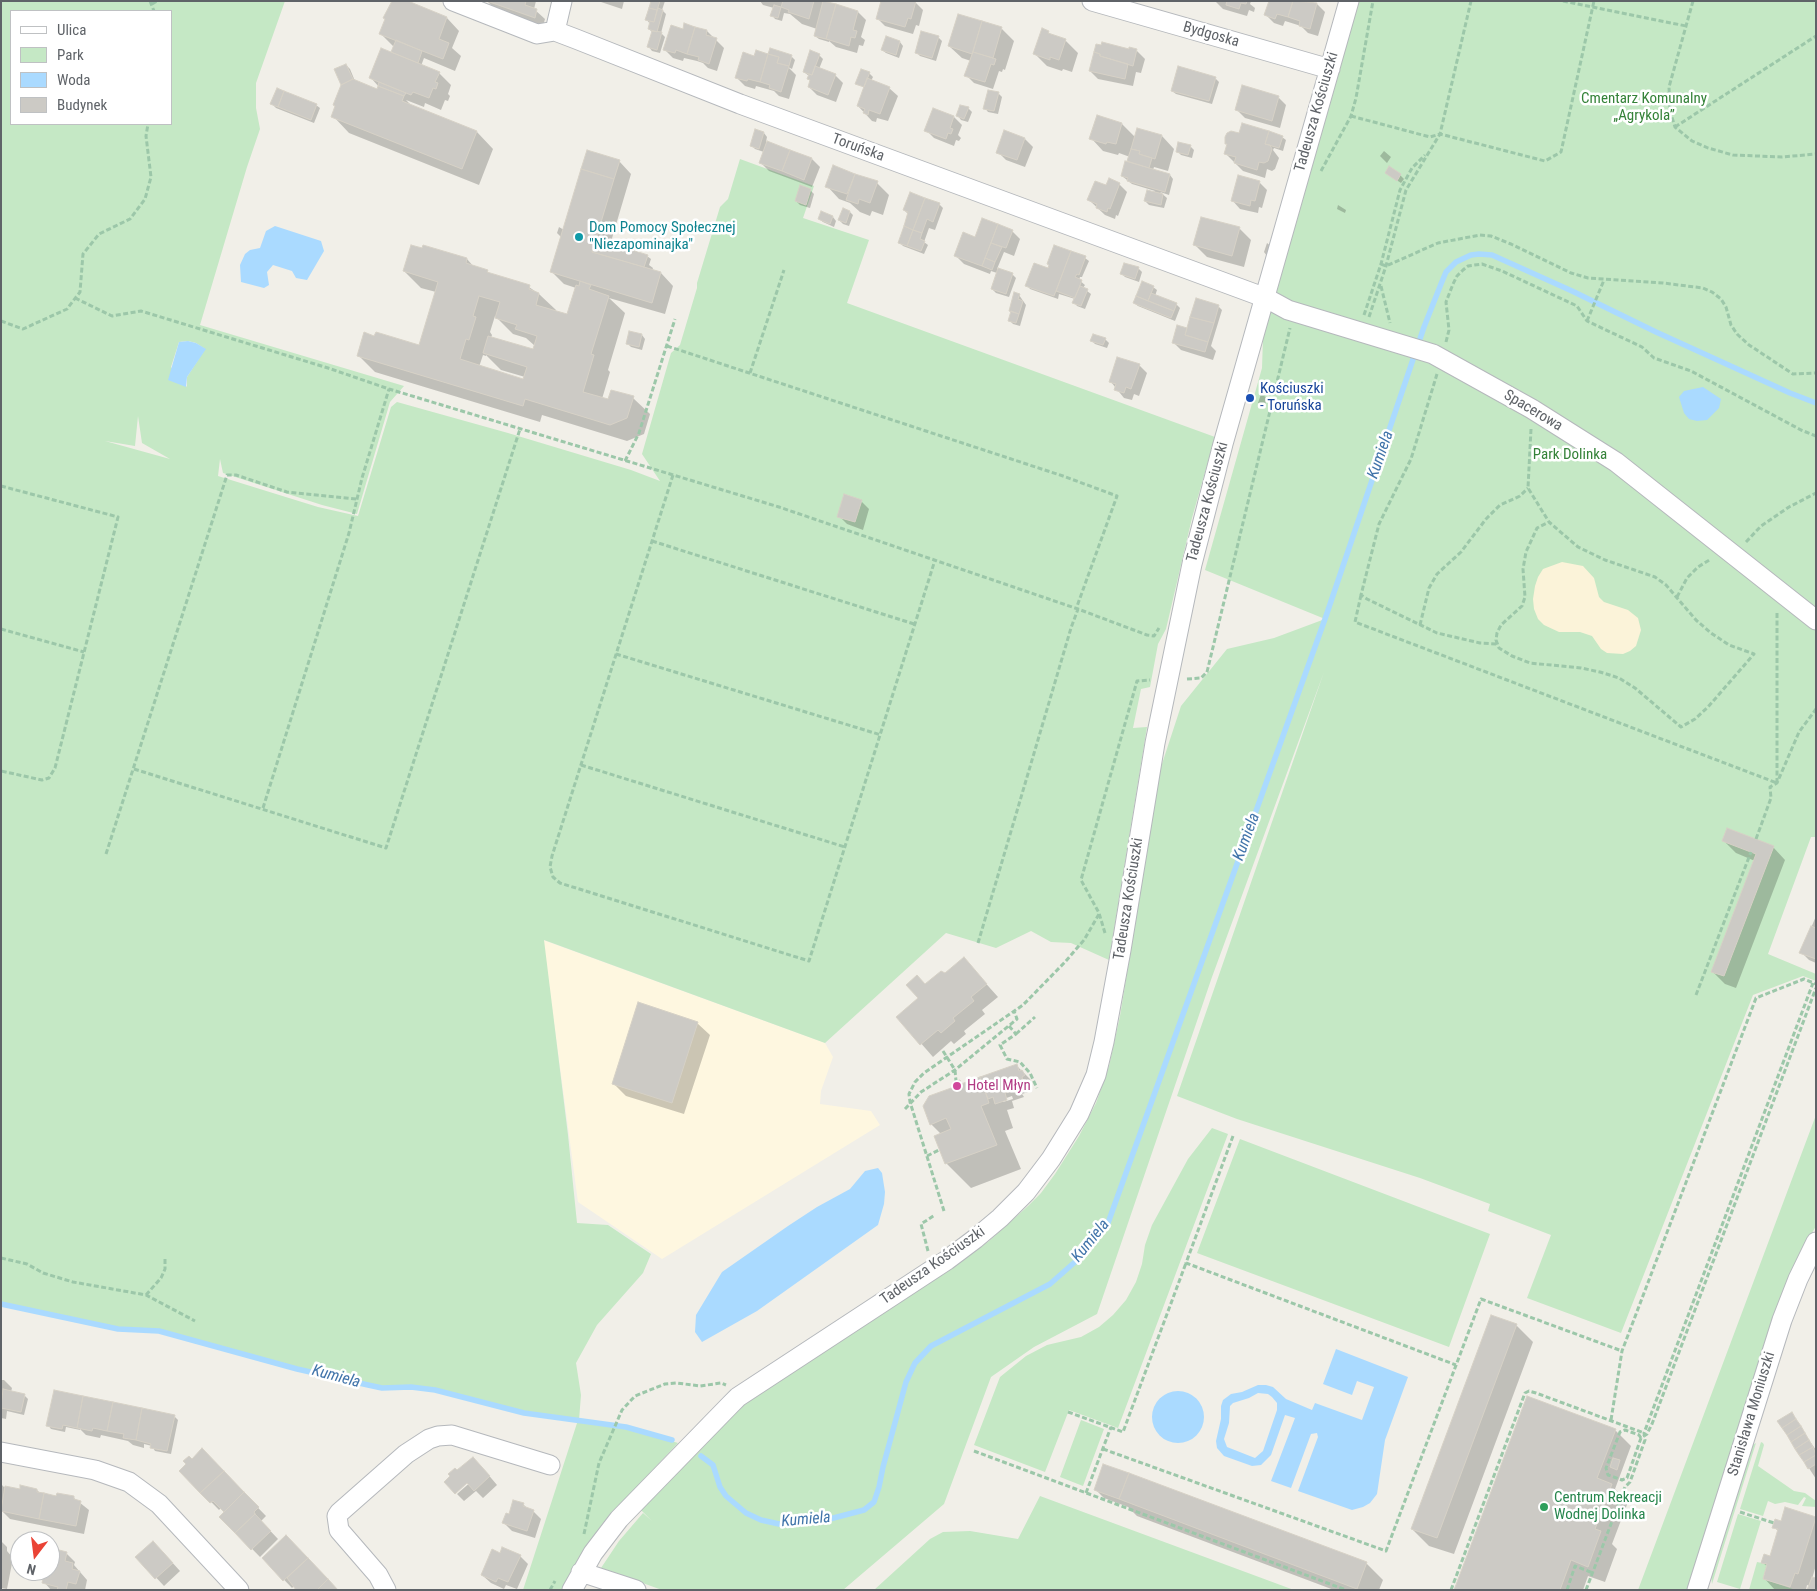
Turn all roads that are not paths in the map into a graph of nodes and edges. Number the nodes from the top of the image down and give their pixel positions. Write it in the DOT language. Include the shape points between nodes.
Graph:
graph roads {
  1 [pos="453,1"];
  2 [pos="562,1"];
  3 [pos="1092,1"];
  4 [pos="1349,1"];
  5 [pos="555,31"];
  6 [pos="1330,69"];
  7 [pos="1266,298"];
  8 [pos="1816,620"];
  9 [pos="1816,1242"];
  10 [pos="1,1452"];
  11 [pos="550,1465"];
  12 [pos="581,1572"];
  13 [pos="239,1590"];
  14 [pos="386,1590"];
  15 [pos="572,1590"];
  16 [pos="636,1590"];
  17 [pos="1697,1590"];
  1 -- 5 [label="street, Toruńska" via="537,34"];
  2 -- 5 [label="street"];
  3 -- 6 [label="street, Bydgoska"];
  4 -- 6 [label="street, Tadeusza Kościuszki"];
  5 -- 7 [label="street, Toruńska" via="740,104"];
  6 -- 7 [label="street, Tadeusza Kościuszki"];
  7 -- 8 [label="street, Spacerowa" via="1288,310 1438,356 1532,409 1616,462"];
  7 -- 12 [label="street, Tadeusza Kościuszki" via="1188,579 1155,743 1104,1042 1090,1089 1067,1134 1026,1192 975,1239 738,1397 614,1525"];
  9 -- 17 [label="street, Stanisława Moniuszki" via="1782,1320"];
  10 -- 13 [label="street" via="96,1470 129,1482 159,1504"];
  11 -- 14 [label="street" via="452,1435 422,1442 337,1516 339,1530 378,1575"];
  12 -- 15 [label="street, Tadeusza Kościuszki"];
  12 -- 16 [label="street"];
}
